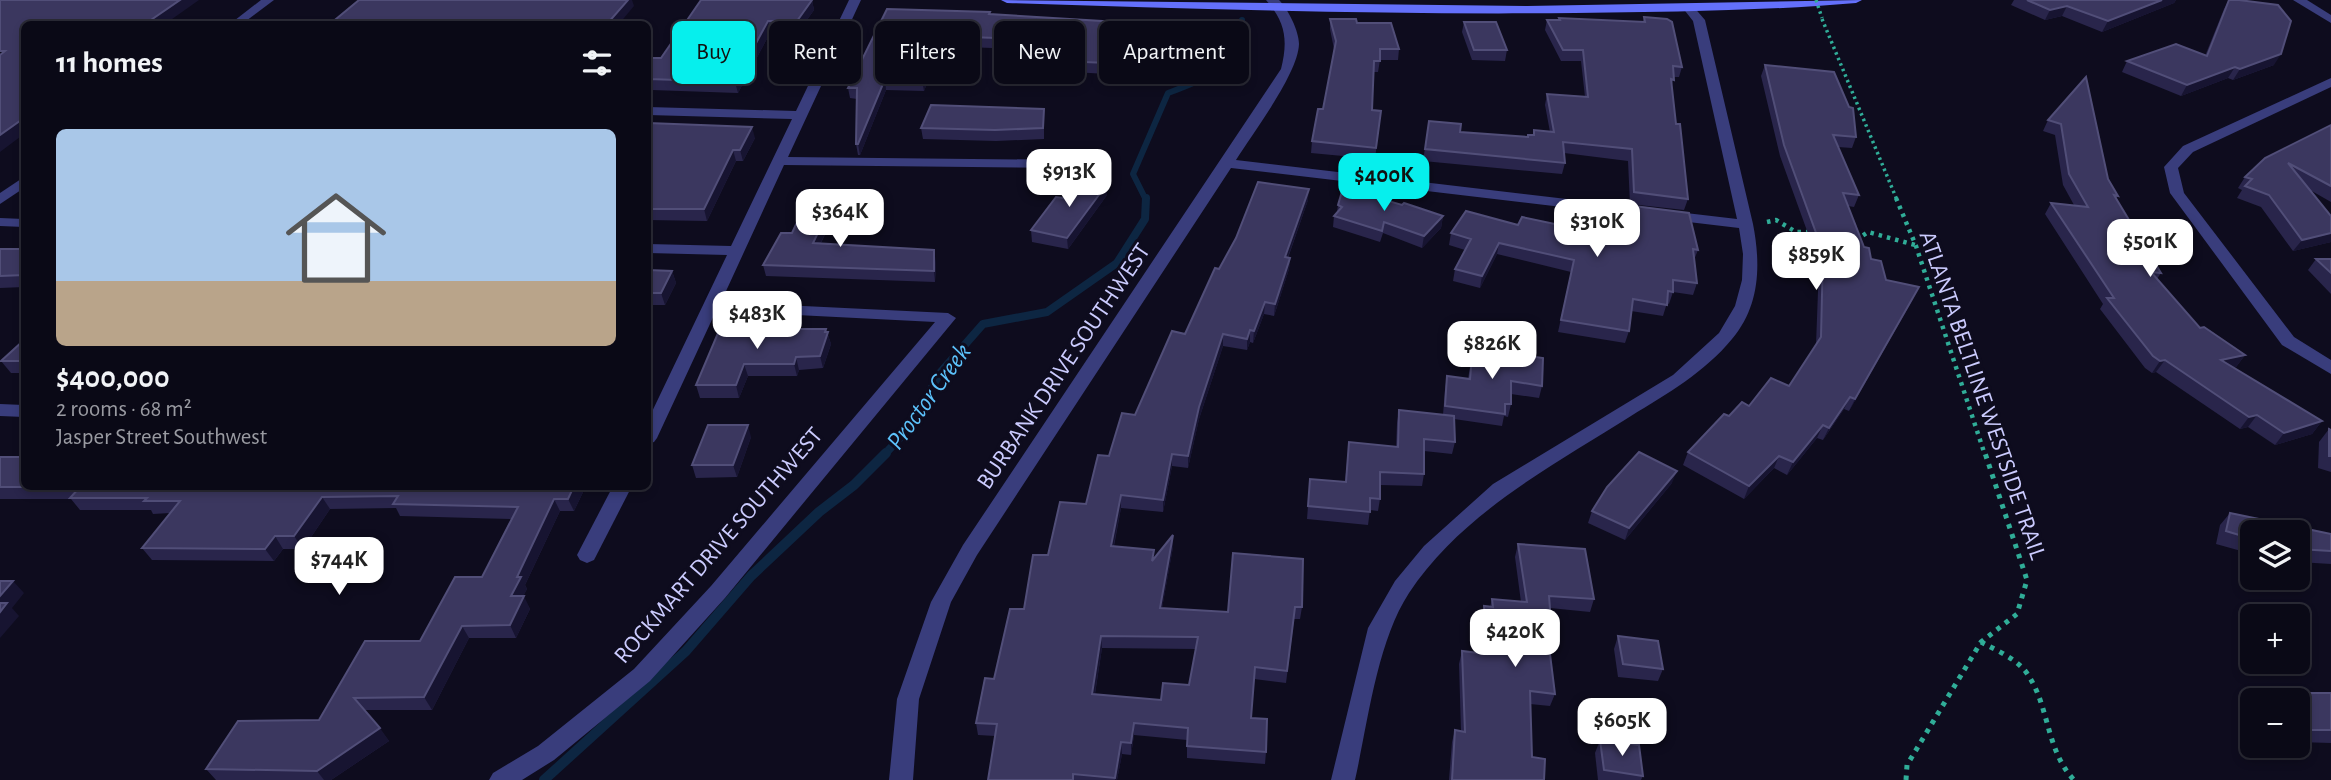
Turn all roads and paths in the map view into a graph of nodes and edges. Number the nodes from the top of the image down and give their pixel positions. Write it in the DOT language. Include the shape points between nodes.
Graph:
graph roads {
  1 [pos="268,0"];
  2 [pos="855,0"];
  3 [pos="1007,0"];
  4 [pos="1816,0"];
  5 [pos="1856,0"];
  6 [pos="2299,0"];
  7 [pos="1115,2"];
  8 [pos="1276,4"];
  9 [pos="1688,7"];
  10 [pos="2331,20"];
  11 [pos="239,21"];
  12 [pos="2331,82"];
  13 [pos="651,111"];
  14 [pos="800,116"];
  15 [pos="779,162"];
  16 [pos="1227,163"];
  17 [pos="1077,164"];
  18 [pos="21,183"];
  19 [pos="0,200"];
  20 [pos="0,222"];
  21 [pos="21,223"];
  22 [pos="1746,224"];
  23 [pos="1815,225"];
  24 [pos="1851,241"];
  25 [pos="1916,246"];
  26 [pos="651,248"];
  27 [pos="737,251"];
  28 [pos="712,306"];
  29 [pos="2331,368"];
  30 [pos="0,410"];
  31 [pos="21,411"];
  32 [pos="651,429"];
  33 [pos="621,490"];
  34 [pos="587,555"];
  35 [pos="1981,642"];
  36 [pos="501,780"];
  37 [pos="901,780"];
  38 [pos="1343,780"];
  39 [pos="1906,780"];
  40 [pos="2074,780"];
  1 -- 11 [label="street"];
  2 -- 14 [label="street"];
  3 -- 7 [label="main road"];
  4 -- 25 [label="path, ATLANTA BELTLINE WESTSIDE TRAIL, bridge"];
  5 -- 9 [label="main road"];
  6 -- 10 [label="street"];
  7 -- 8 [label="main road"];
  8 -- 9 [label="main road" via="1492,11"];
  8 -- 16 [label="street, BURBANK DRIVE SOUTHWEST" via="1293,43 1287,69"];
  9 -- 22 [label="street" via="1699,20"];
  12 -- 29 [label="street" via="2188,149 2171,167 2177,193 2288,341"];
  13 -- 14 [label="street"];
  14 -- 15 [label="street"];
  15 -- 17 [label="street"];
  15 -- 27 [label="street"];
  16 -- 22 [label="street"];
  16 -- 37 [label="street, BURBANK DRIVE SOUTHWEST" via="970,550 941,602 908,699"];
  18 -- 19 [label="street"];
  20 -- 21 [label="street"];
  22 -- 23 [label="path" via="1776,220 1803,234"];
  22 -- 38 [label="street" via="1750,280 1743,306 1726,335 1679,379 1500,489 1431,551 1402,587 1379,628"];
  24 -- 25 [label="path" via="1868,232"];
  25 -- 35 [label="path, ATLANTA BELTLINE WESTSIDE TRAIL" via="2027,580 2017,614"];
  26 -- 27 [label="street"];
  27 -- 28 [label="street"];
  28 -- 32 [label="street"];
  28 -- 36 [label="street, ROCKMART DRIVE SOUTHWEST" via="948,317 718,593 642,675 546,753"];
  30 -- 31 [label="street"];
  33 -- 34 [label="street"];
  35 -- 39 [label="path, ATLANTA BELTLINE WESTSIDE TRAIL" via="1908,765"];
  35 -- 40 [label="path" via="2026,671 2041,699 2052,746"];
}
